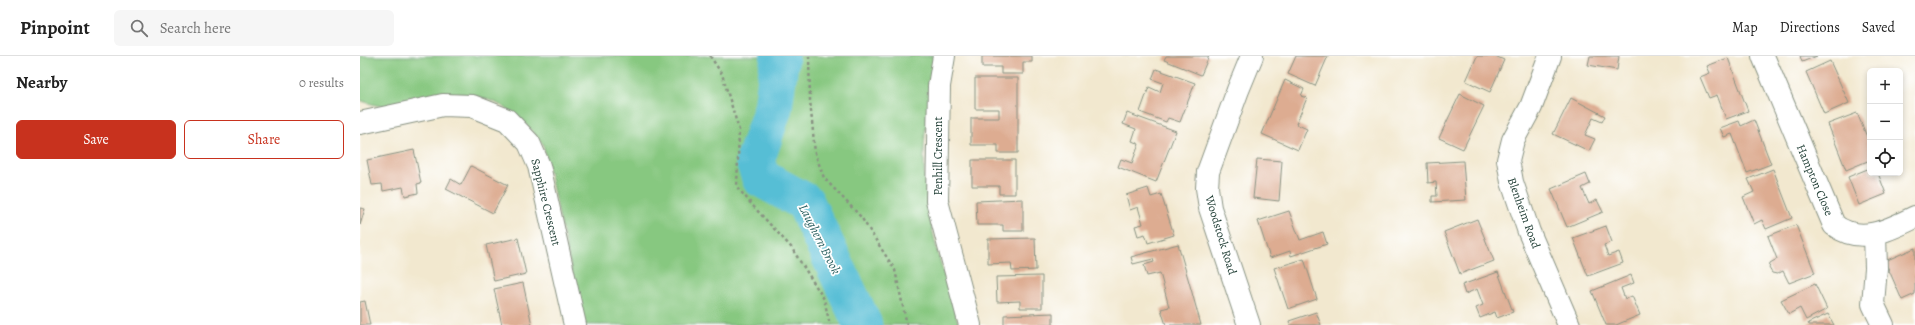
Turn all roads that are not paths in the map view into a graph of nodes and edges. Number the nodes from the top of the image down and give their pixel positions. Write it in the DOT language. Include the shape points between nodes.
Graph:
graph roads {
  1 [pos="944,56"];
  2 [pos="1252,56"];
  3 [pos="1550,56"];
  4 [pos="1763,56"];
  5 [pos="360,123"];
  6 [pos="1915,217"];
  7 [pos="1875,234"];
  8 [pos="575,325"];
  9 [pos="970,325"];
  10 [pos="1249,325"];
  11 [pos="1569,325"];
  12 [pos="1883,325"];
  1 -- 9 [label="street, Penhill Crescent" via="939,86 937,201"];
  2 -- 10 [label="street, Woodstock Road" via="1213,154 1207,188 1210,208"];
  3 -- 11 [label="street, Blenheim Road" via="1531,107 1513,140 1508,160 1512,182 1529,232"];
  4 -- 7 [label="street, Hampton Close" via="1834,225 1851,234"];
  5 -- 8 [label="street, Sapphire Crescent" via="443,104 472,106 508,120 529,143 539,166"];
  6 -- 7 [label="street, Hampton Close"];
  7 -- 12 [label="street" via="1873,304"];
}
